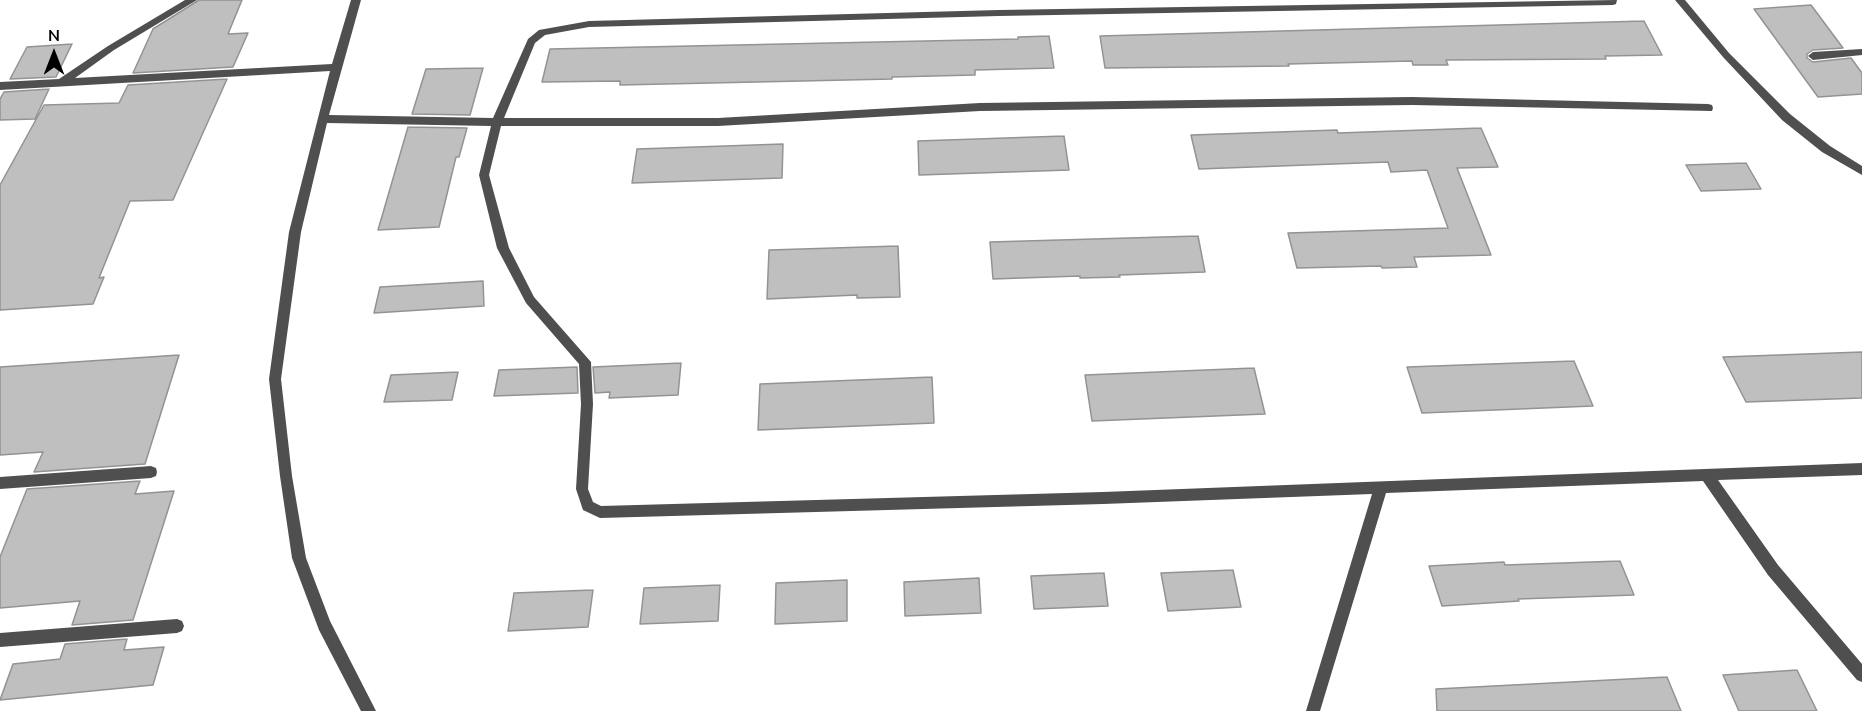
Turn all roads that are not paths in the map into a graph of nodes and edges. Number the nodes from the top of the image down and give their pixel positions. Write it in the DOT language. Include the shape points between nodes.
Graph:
graph roads {
  1 [pos="192,0"];
  2 [pos="356,0"];
  3 [pos="1680,0"];
  4 [pos="1613,2"];
  5 [pos="1862,52"];
  6 [pos="1813,56"];
  7 [pos="336,67"];
  8 [pos="61,83"];
  9 [pos="0,86"];
  10 [pos="1708,108"];
  11 [pos="324,118"];
  12 [pos="497,122"];
  13 [pos="1862,171"];
  14 [pos="1862,469"];
  15 [pos="152,472"];
  16 [pos="1706,474"];
  17 [pos="0,483"];
  18 [pos="1381,487"];
  19 [pos="177,626"];
  20 [pos="0,640"];
  21 [pos="1862,675"];
  22 [pos="369,711"];
  23 [pos="1312,711"];
  1 -- 8 [label="street"];
  2 -- 7 [label="street"];
  3 -- 13 [label="street" via="1786,117"];
  4 -- 12 [label="street" via="589,24 542,32 531,41"];
  5 -- 6 [label="street"];
  7 -- 8 [label="street"];
  7 -- 11 [label="street"];
  8 -- 9 [label="street"];
  10 -- 12 [label="street" via="1424,101 1270,102 980,107 718,122"];
  11 -- 12 [label="street"];
  11 -- 22 [label="street" via="295,232 275,379 298,558 324,625"];
  12 -- 18 [label="street" via="484,175 503,248 530,300 585,362 582,489 588,506 600,512"];
  14 -- 16 [label="street"];
  15 -- 17 [label="street"];
  16 -- 18 [label="street"];
  16 -- 21 [label="street" via="1773,570"];
  18 -- 23 [label="street"];
  19 -- 20 [label="street"];
}
